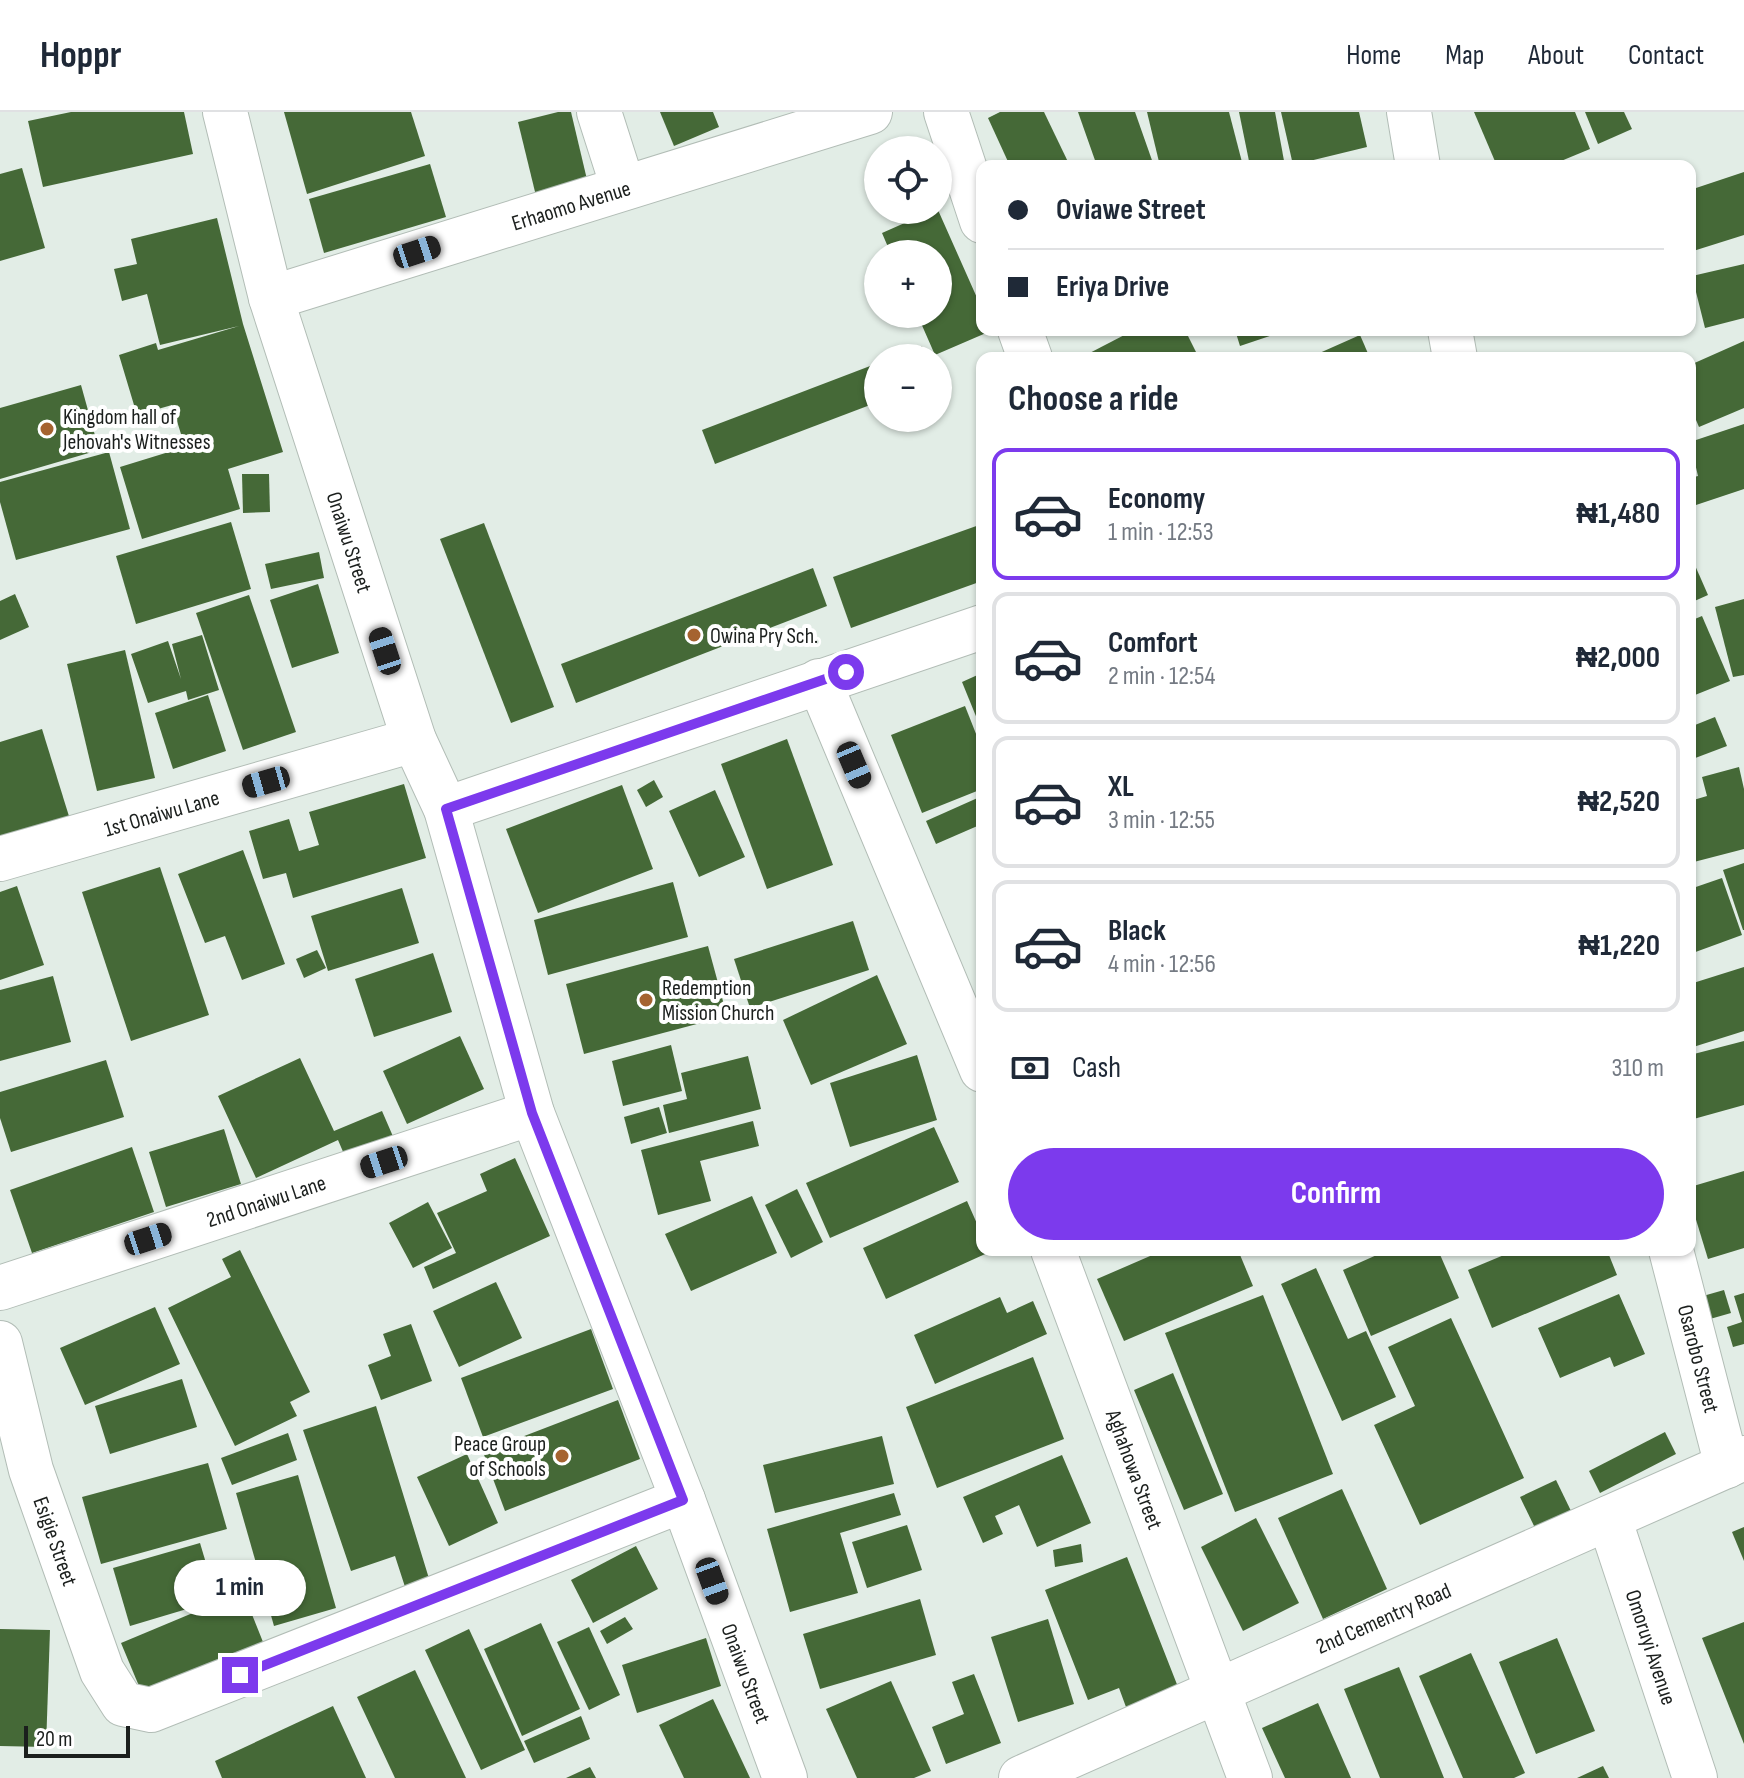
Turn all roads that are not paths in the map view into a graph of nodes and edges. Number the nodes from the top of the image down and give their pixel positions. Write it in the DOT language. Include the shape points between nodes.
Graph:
graph roads {
  1 [pos="225,112"];
  2 [pos="599,112"];
  3 [pos="870,112"];
  4 [pos="946,112"];
  5 [pos="1409,112"];
  6 [pos="1417,160"];
  7 [pos="623,187"];
  8 [pos="976,203"];
  9 [pos="271,298"];
  10 [pos="976,629"];
  11 [pos="819,681"];
  12 [pos="414,740"];
  13 [pos="446,809"];
  14 [pos="0,859"];
  15 [pos="976,1056"];
  16 [pos="532,1113"];
  17 [pos="1055,1256"];
  18 [pos="1673,1256"];
  19 [pos="0,1288"];
  20 [pos="0,1343"];
  21 [pos="1736,1462"];
  22 [pos="683,1500"];
  23 [pos="1609,1518"];
  24 [pos="1218,1689"];
  25 [pos="785,1778"];
  26 [pos="1021,1778"];
  27 [pos="1250,1778"];
  28 [pos="1695,1778"];
  1 -- 9 [label="street, Onaiwu Street"];
  2 -- 7 [label="street"];
  3 -- 7 [label="street, Erhaomo Avenue"];
  4 -- 8 [label="street"];
  5 -- 6 [label="street"];
  7 -- 9 [label="street, Erhaomo Avenue"];
  9 -- 12 [label="street, Onaiwu Street"];
  10 -- 11 [label="street"];
  11 -- 13 [label="street"];
  11 -- 15 [label="street"];
  12 -- 13 [label="street, Onaiwu Street"];
  12 -- 14 [label="street, 1st Onaiwu Lane"];
  13 -- 16 [label="street, Onaiwu Street"];
  16 -- 19 [label="street, 2nd Onaiwu Lane"];
  16 -- 22 [label="street, Onaiwu Street"];
  17 -- 24 [label="street, Aghahowa Street"];
  18 -- 21 [label="street, Osarobo Street"];
  20 -- 22 [label="street, Esigie Street" via="31,1470 102,1671 123,1704 151,1710"];
  21 -- 23 [label="street, 2nd Cementry Road"];
  22 -- 25 [label="street, Onaiwu Street"];
  23 -- 24 [label="street, 2nd Cementry Road"];
  23 -- 28 [label="street, Omoruyi Avenue"];
  24 -- 26 [label="street, 2nd Cementry Road"];
  24 -- 27 [label="street, Aghahowa Street"];
}
